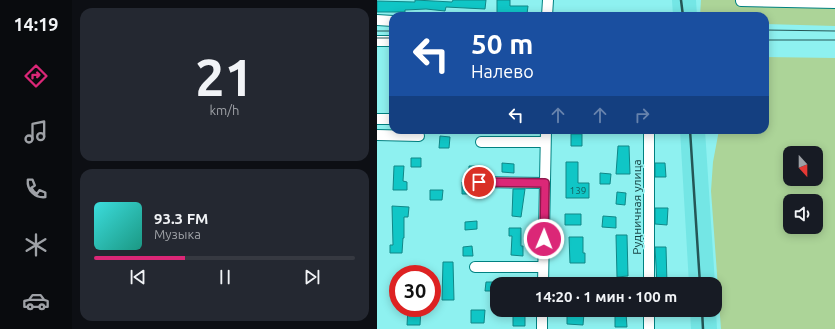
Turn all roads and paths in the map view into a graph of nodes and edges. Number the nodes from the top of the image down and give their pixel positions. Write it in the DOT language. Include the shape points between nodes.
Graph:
graph roads {
  1 [pos="548,0"];
  2 [pos="741,1"];
  3 [pos="835,2"];
  4 [pos="547,12"];
  5 [pos="377,20"];
  6 [pos="389,20"];
  7 [pos="377,41"];
  8 [pos="389,41"];
  9 [pos="377,119"];
  10 [pos="389,119"];
  11 [pos="546,134"];
  12 [pos="649,134"];
  13 [pos="377,135"];
  14 [pos="419,136"];
  15 [pos="481,142"];
  16 [pos="545,142"];
  17 [pos="479,182"];
  18 [pos="545,183"];
  19 [pos="475,267"];
  20 [pos="543,267"];
  21 [pos="543,277"];
  22 [pos="649,277"];
  23 [pos="543,317"];
  24 [pos="649,317"];
  25 [pos="542,329"];
  26 [pos="649,329"];
  1 -- 4 [label="street"];
  2 -- 3 [label="street"];
  5 -- 6 [label="street"];
  7 -- 8 [label="street"];
  9 -- 10 [label="street"];
  11 -- 16 [label="street"];
  12 -- 22 [label="street, Рудничная улица"];
  13 -- 14 [label="street"];
  15 -- 16 [label="street"];
  16 -- 18 [label="street"];
  17 -- 18 [label="street"];
  18 -- 20 [label="street"];
  19 -- 20 [label="street"];
  20 -- 21 [label="street"];
  23 -- 25 [label="street"];
  24 -- 26 [label="street"];
}
